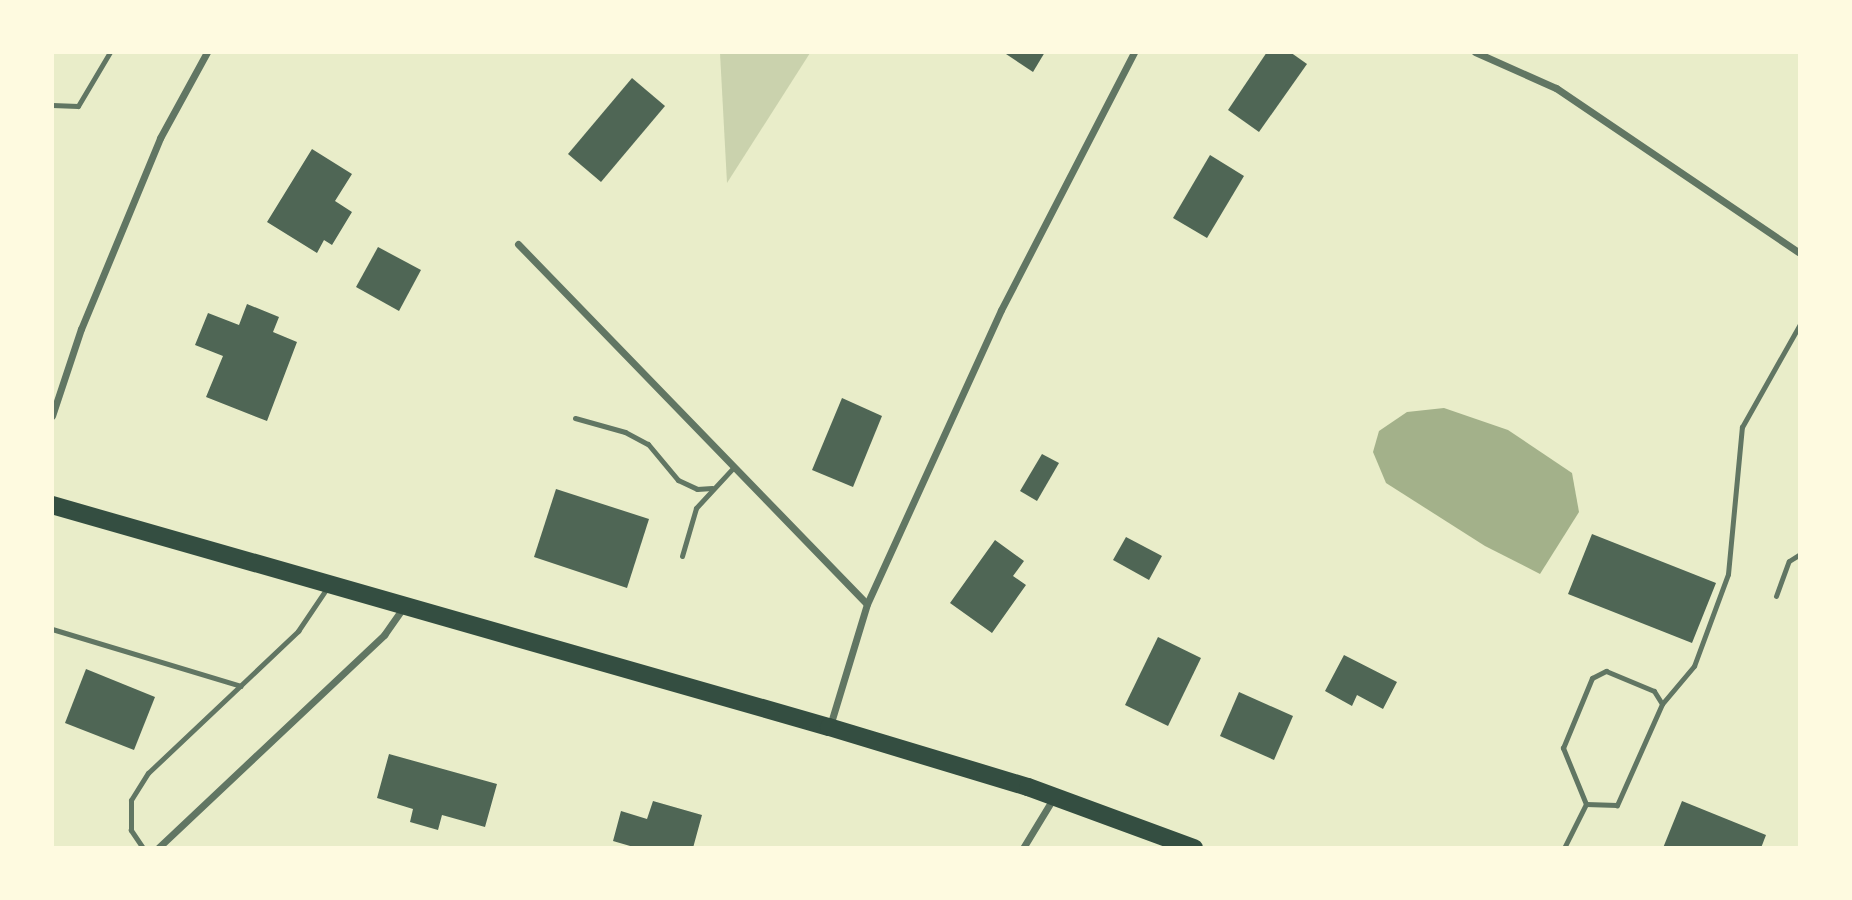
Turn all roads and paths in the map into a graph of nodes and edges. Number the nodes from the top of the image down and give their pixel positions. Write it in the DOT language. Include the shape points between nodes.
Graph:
graph roads {
  1 [pos="110,52"];
  2 [pos="207,52"];
  3 [pos="1134,52"];
  4 [pos="1475,52"];
  5 [pos="52,105"];
  6 [pos="518,244"];
  7 [pos="1800,253"];
  8 [pos="1800,324"];
  9 [pos="52,416"];
  10 [pos="575,418"];
  11 [pos="734,467"];
  12 [pos="712,488"];
  13 [pos="52,505"];
  14 [pos="1800,554"];
  15 [pos="682,556"];
  16 [pos="331,583"];
  17 [pos="1776,596"];
  18 [pos="405,604"];
  19 [pos="867,604"];
  20 [pos="52,629"];
  21 [pos="241,686"];
  22 [pos="1662,704"];
  23 [pos="830,727"];
  24 [pos="1055,796"];
  25 [pos="1586,804"];
  26 [pos="143,848"];
  27 [pos="158,848"];
  28 [pos="1023,848"];
  29 [pos="1194,848"];
  30 [pos="1564,848"];
  1 -- 5 [label="lane" via="78,106"];
  2 -- 9 [label="street" via="160,138 81,329"];
  3 -- 19 [label="street" via="1002,310"];
  4 -- 7 [label="street" via="1556,88"];
  6 -- 11 [label="street"];
  8 -- 22 [label="lane" via="1742,427 1728,574 1694,666"];
  10 -- 12 [label="lane" via="649,444 678,480 697,489"];
  11 -- 12 [label="lane"];
  11 -- 19 [label="street"];
  12 -- 15 [label="lane" via="696,508"];
  13 -- 16 [label="main road"];
  14 -- 17 [label="lane" via="1789,562"];
  16 -- 18 [label="main road"];
  16 -- 21 [label="lane" via="298,631"];
  18 -- 23 [label="main road"];
  18 -- 27 [label="street" via="384,635"];
  19 -- 23 [label="street"];
  20 -- 21 [label="lane"];
  21 -- 26 [label="lane" via="148,773 131,800 131,830"];
  22 -- 25 [label="lane" via="1617,805"];
  22 -- 25 [label="lane" via="1654,691 1606,671 1592,678 1563,748"];
  23 -- 24 [label="main road"];
  24 -- 28 [label="street"];
  24 -- 29 [label="main road"];
  25 -- 30 [label="lane"];
}
